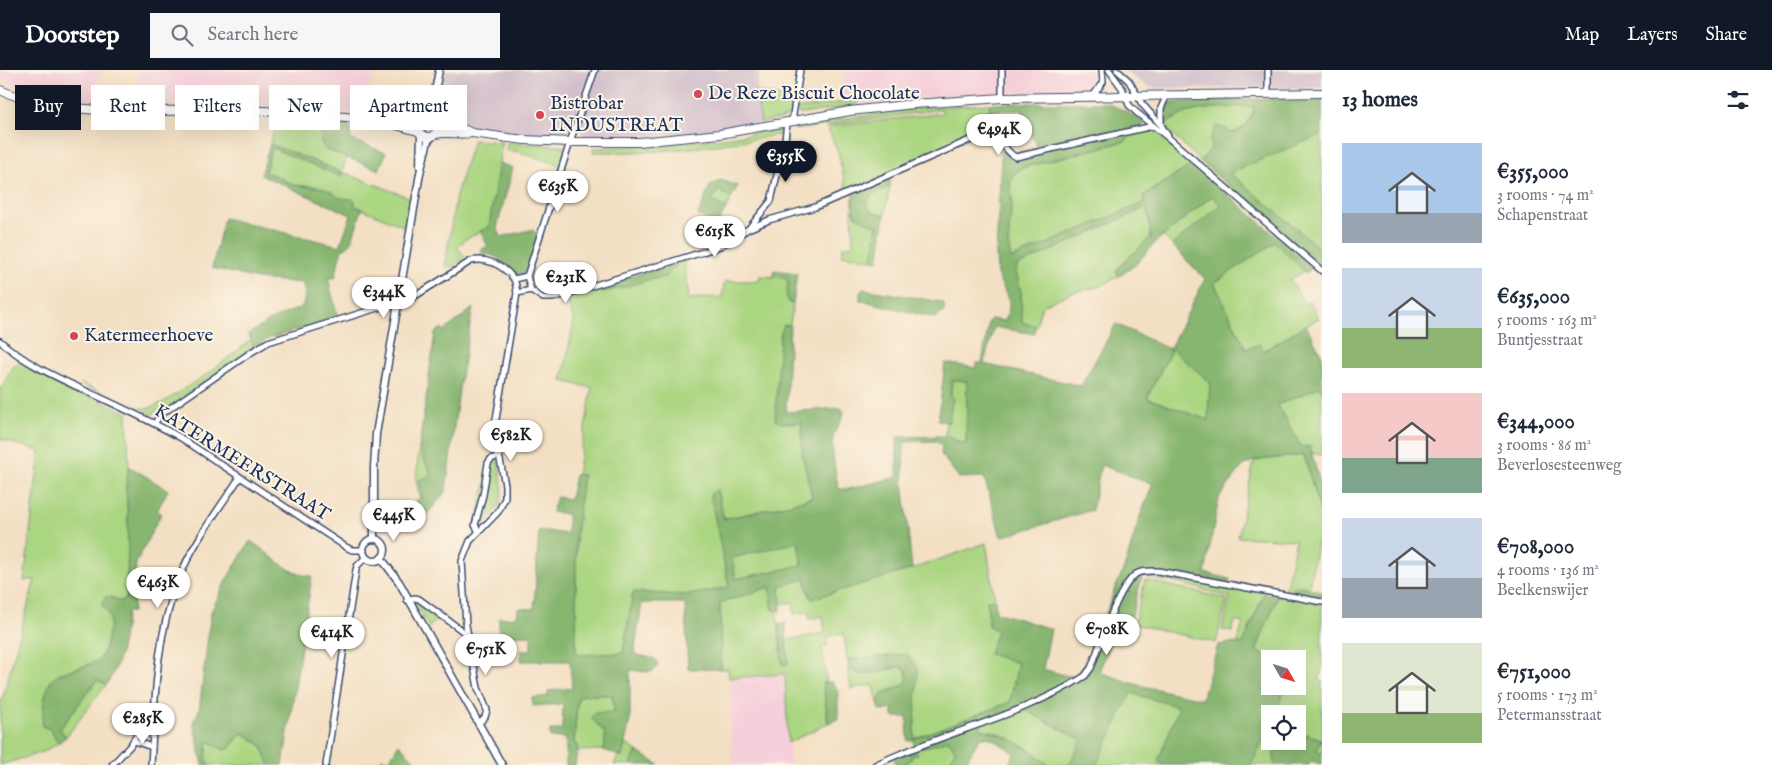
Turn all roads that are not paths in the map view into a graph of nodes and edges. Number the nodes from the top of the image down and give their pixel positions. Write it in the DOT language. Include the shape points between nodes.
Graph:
graph roads {
  1 [pos="439,70"];
  2 [pos="595,70"];
  3 [pos="800,70"];
  4 [pos="1002,70"];
  5 [pos="1102,70"];
  6 [pos="1109,70"];
  7 [pos="1117,70"];
  8 [pos="1268,70"];
  9 [pos="436,85"];
  10 [pos="0,90"];
  11 [pos="1322,93"];
  12 [pos="1268,94"];
  13 [pos="1167,95"];
  14 [pos="1093,96"];
  15 [pos="1125,96"];
  16 [pos="1138,96"];
  17 [pos="1002,98"];
  18 [pos="350,117"];
  19 [pos="789,122"];
  20 [pos="1161,125"];
  21 [pos="1153,126"];
  22 [pos="409,130"];
  23 [pos="420,130"];
  24 [pos="437,130"];
  25 [pos="465,130"];
  26 [pos="420,133"];
  27 [pos="472,133"];
  28 [pos="433,135"];
  29 [pos="1171,140"];
  30 [pos="570,142"];
  31 [pos="420,173"];
  32 [pos="748,229"];
  33 [pos="1322,271"];
  34 [pos="527,276"];
  35 [pos="514,279"];
  36 [pos="531,290"];
  37 [pos="517,293"];
  38 [pos="398,297"];
  39 [pos="397,305"];
  40 [pos="0,341"];
  41 [pos="155,423"];
  42 [pos="499,456"];
  43 [pos="240,477"];
  44 [pos="478,532"];
  45 [pos="374,539"];
  46 [pos="364,550"];
  47 [pos="366,558"];
  48 [pos="381,558"];
  49 [pos="407,600"];
  50 [pos="1322,602"];
  51 [pos="468,636"];
  52 [pos="154,707"];
  53 [pos="478,724"];
  54 [pos="134,741"];
  55 [pos="152,747"];
  56 [pos="499,764"];
  57 [pos="112,765"];
  58 [pos="152,765"];
  59 [pos="326,765"];
  60 [pos="875,765"];
  1 -- 9 [label="street"];
  2 -- 30 [label="street"];
  3 -- 19 [label="street"];
  4 -- 17 [label="street"];
  5 -- 14 [label="street" via="1103,82"];
  6 -- 15 [label="street"];
  7 -- 16 [label="street" via="1130,81"];
  8 -- 12 [label="street"];
  10 -- 18 [label="main road" via="79,109 261,111"];
  11 -- 12 [label="main road"];
  12 -- 13 [label="main road"];
  13 -- 16 [label="main road"];
  13 -- 20 [label="street" via="1161,108"];
  14 -- 15 [label="main road"];
  14 -- 17 [label="main road"];
  15 -- 16 [label="main road"];
  15 -- 21 [label="street" via="1136,112"];
  16 -- 20 [label="street"];
  17 -- 19 [label="main road" via="850,111"];
  19 -- 30 [label="main road" via="678,139"];
  19 -- 32 [label="street" via="771,201"];
  20 -- 29 [label="street"];
  21 -- 29 [label="street"];
  21 -- 32 [label="street" via="1016,157 1010,154 996,134 986,133 815,208"];
  22 -- 26 [label="main road"];
  23 -- 26 [label="main road"];
  24 -- 28 [label="main road"];
  25 -- 27 [label="main road"];
  26 -- 28 [label="main road" via="426,138"];
  26 -- 31 [label="street"];
  27 -- 28 [label="main road" via="441,132"];
  27 -- 30 [label="main road"];
  28 -- 31 [label="street" via="428,141"];
  29 -- 33 [label="street"];
  30 -- 34 [label="street"];
  31 -- 38 [label="street"];
  32 -- 36 [label="street" via="720,246 553,298 543,298"];
  34 -- 35 [label="street"];
  34 -- 36 [label="street"];
  35 -- 37 [label="street"];
  35 -- 38 [label="street" via="491,262 476,260 464,264 412,298"];
  36 -- 37 [label="street"];
  37 -- 42 [label="street" via="495,425"];
  38 -- 39 [label="street"];
  39 -- 41 [label="street" via="384,306 268,342 160,415"];
  39 -- 45 [label="street" via="375,445"];
  40 -- 41 [label="street, KATERMEERSTRAAT" via="36,368"];
  41 -- 43 [label="street, KATERMEERSTRAAT"];
  42 -- 44 [label="street" via="488,463 474,525"];
  42 -- 44 [label="street" via="505,498 498,512"];
  43 -- 46 [label="street, KATERMEERSTRAAT" via="346,547"];
  43 -- 52 [label="street" via="190,554 178,580 162,635"];
  44 -- 51 [label="street" via="466,548 462,561"];
  45 -- 46 [label="street"];
  45 -- 48 [label="street" via="382,542 385,548"];
  46 -- 47 [label="street"];
  47 -- 48 [label="street" via="376,561"];
  47 -- 59 [label="street" via="356,570"];
  48 -- 49 [label="street" via="396,577"];
  49 -- 51 [label="street" via="419,599"];
  49 -- 53 [label="street"];
  50 -- 60 [label="street" via="1158,571 1140,572 1122,590 1085,676 1030,704"];
  51 -- 53 [label="street" via="478,688 487,710"];
  52 -- 54 [label="street"];
  52 -- 55 [label="street"];
  53 -- 56 [label="street"];
  54 -- 55 [label="street"];
  54 -- 57 [label="street"];
  55 -- 58 [label="street"];
}
